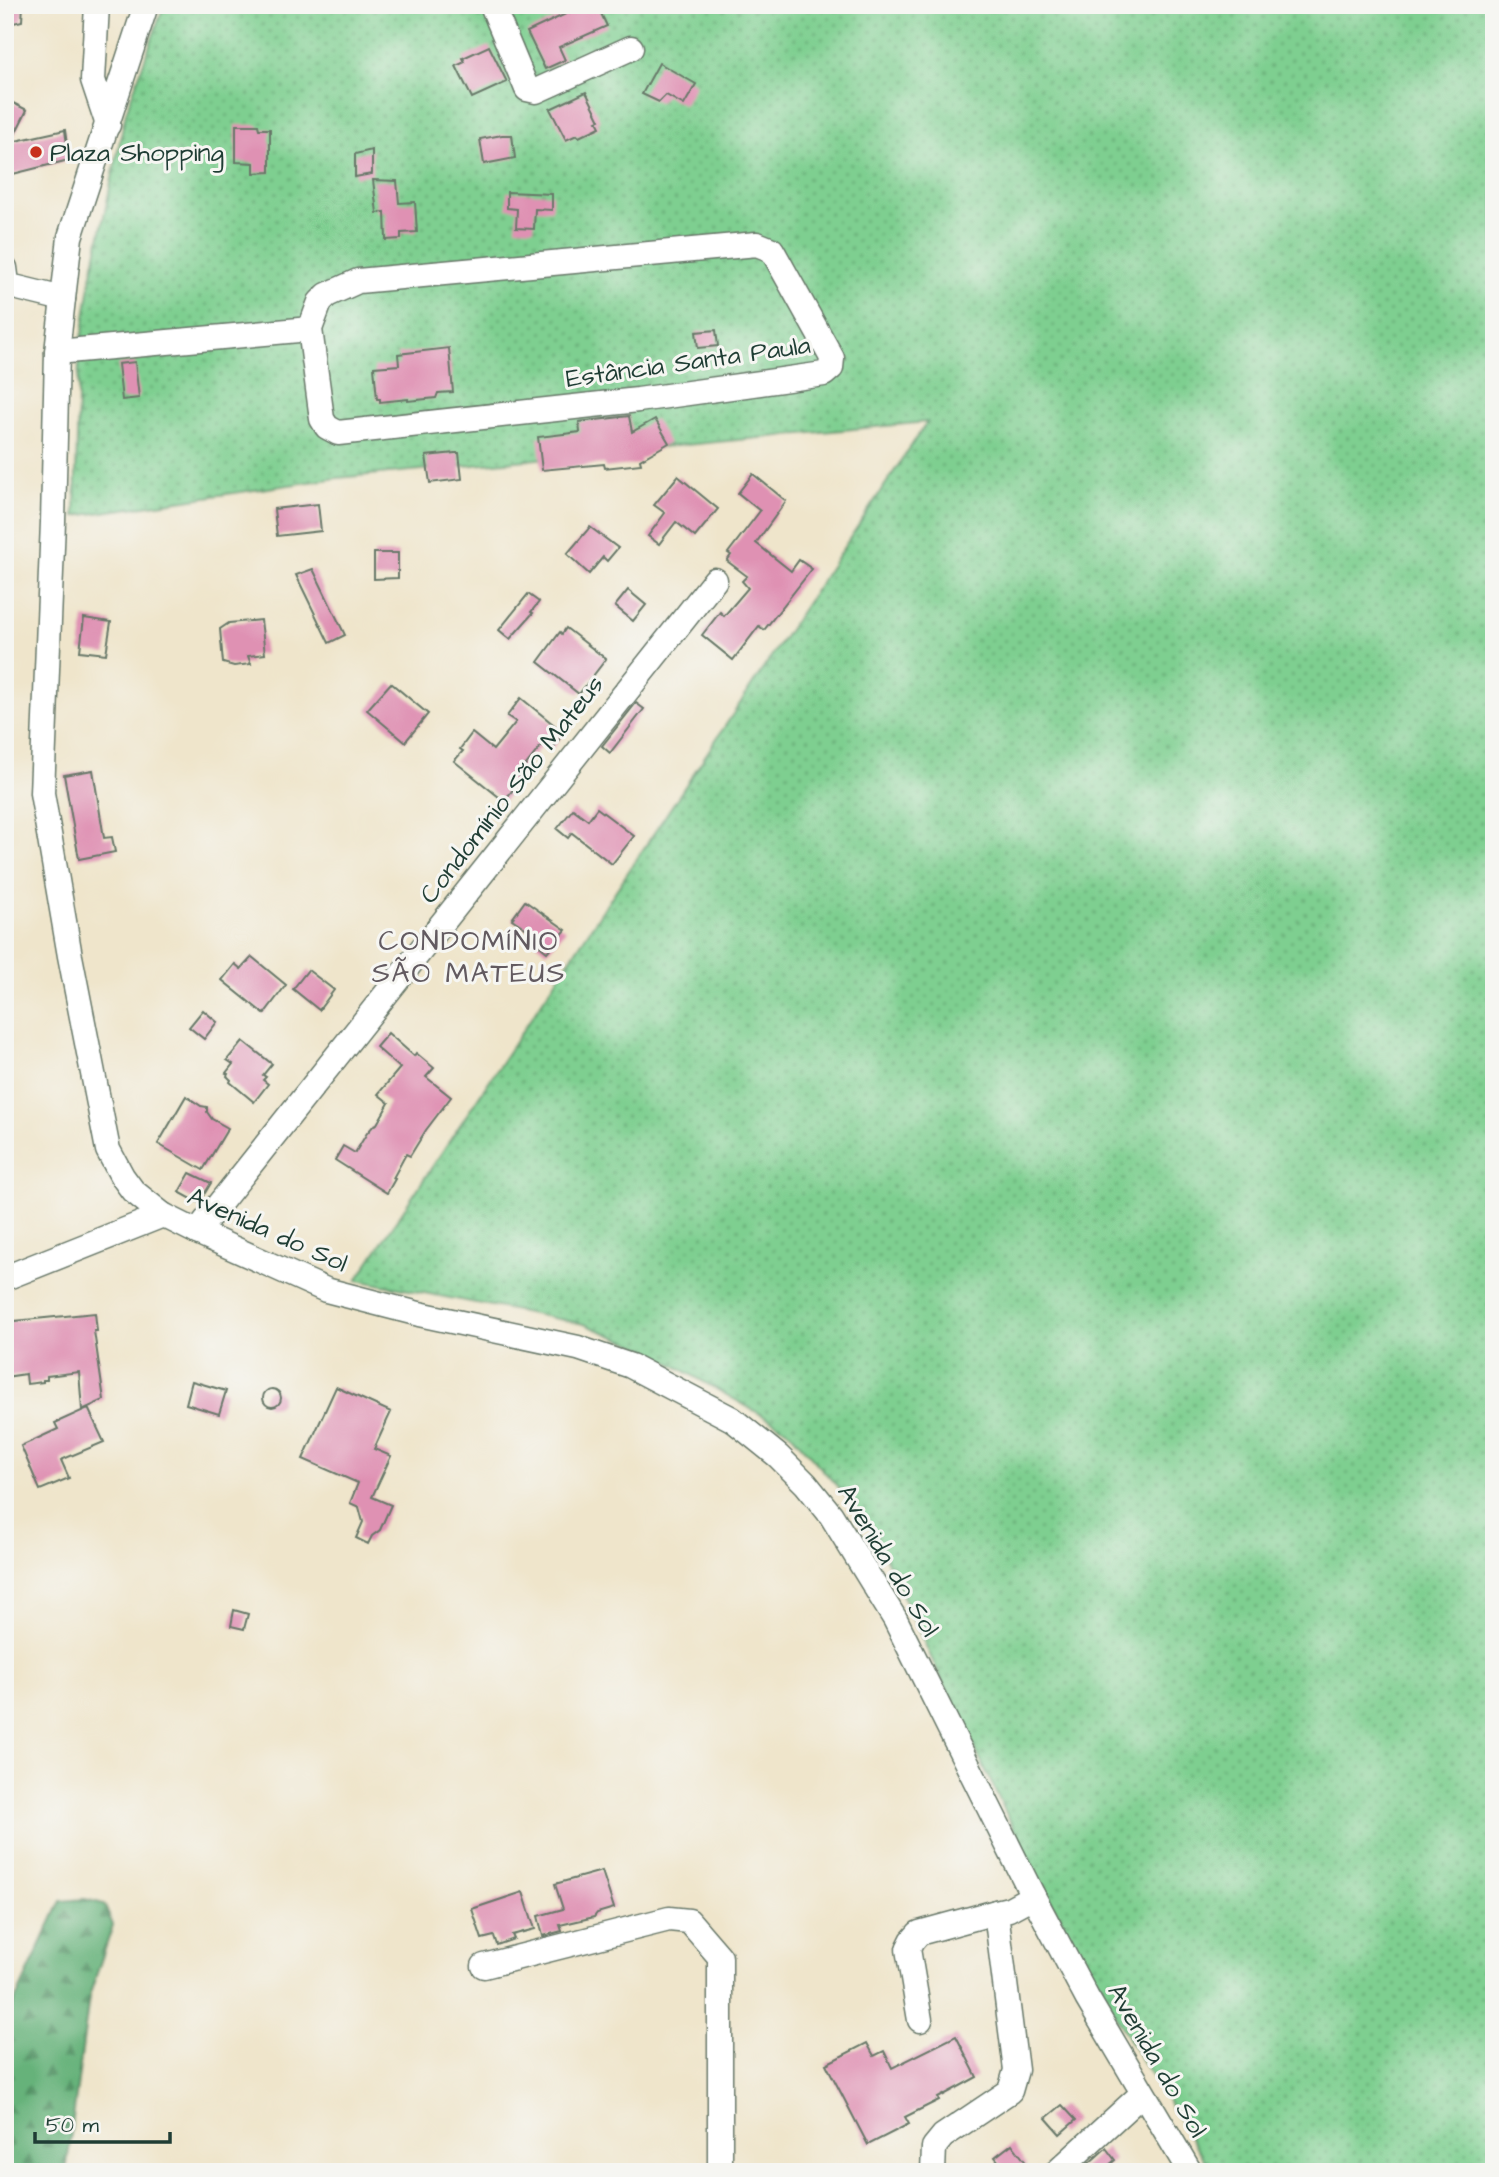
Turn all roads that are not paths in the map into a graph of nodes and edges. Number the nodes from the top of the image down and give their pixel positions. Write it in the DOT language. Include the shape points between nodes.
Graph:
graph roads {
  1 [pos="97,5"];
  2 [pos="146,5"];
  3 [pos="492,5"];
  4 [pos="631,48"];
  5 [pos="108,125"];
  6 [pos="5,268"];
  7 [pos="63,299"];
  8 [pos="310,329"];
  9 [pos="57,352"];
  10 [pos="715,580"];
  11 [pos="163,1214"];
  12 [pos="197,1232"];
  13 [pos="5,1278"];
  14 [pos="1033,1896"];
  15 [pos="996,1912"];
  16 [pos="484,1966"];
  17 [pos="920,2020"];
  18 [pos="1142,2094"];
  19 [pos="720,2172"];
  20 [pos="933,2172"];
  21 [pos="1057,2172"];
  22 [pos="1190,2172"];
  1 -- 5 [label="street" via="93,80"];
  2 -- 5 [label="street, Avenida do Sol"];
  3 -- 4 [label="street" via="527,89 536,91"];
  5 -- 7 [label="street, Avenida do Sol" via="70,237"];
  6 -- 7 [label="street" via="10,286"];
  7 -- 9 [label="street, Avenida do Sol"];
  8 -- 8 [label="street, Estância Santa Paula" via="320,302 358,281 757,244 772,250 832,358 831,368 824,374 338,433 322,419"];
  8 -- 9 [label="street"];
  9 -- 11 [label="street, Avenida do Sol" via="42,793 108,1150 133,1191"];
  10 -- 12 [label="street, Condomínio São Mateus"];
  11 -- 12 [label="street, Avenida do Sol"];
  11 -- 13 [label="street"];
  12 -- 14 [label="street, Avenida do Sol" via="326,1290 578,1348 631,1367 732,1419 806,1484 845,1535 895,1619"];
  14 -- 15 [label="street"];
  14 -- 18 [label="street, Avenida do Sol"];
  15 -- 17 [label="street" via="919,1933 912,1941 908,1949"];
  15 -- 20 [label="street" via="1016,2070 1010,2091 943,2136 934,2147"];
  16 -- 19 [label="street" via="669,1919 689,1921 720,1957"];
  18 -- 21 [label="street"];
  18 -- 22 [label="street, Avenida do Sol"];
}
